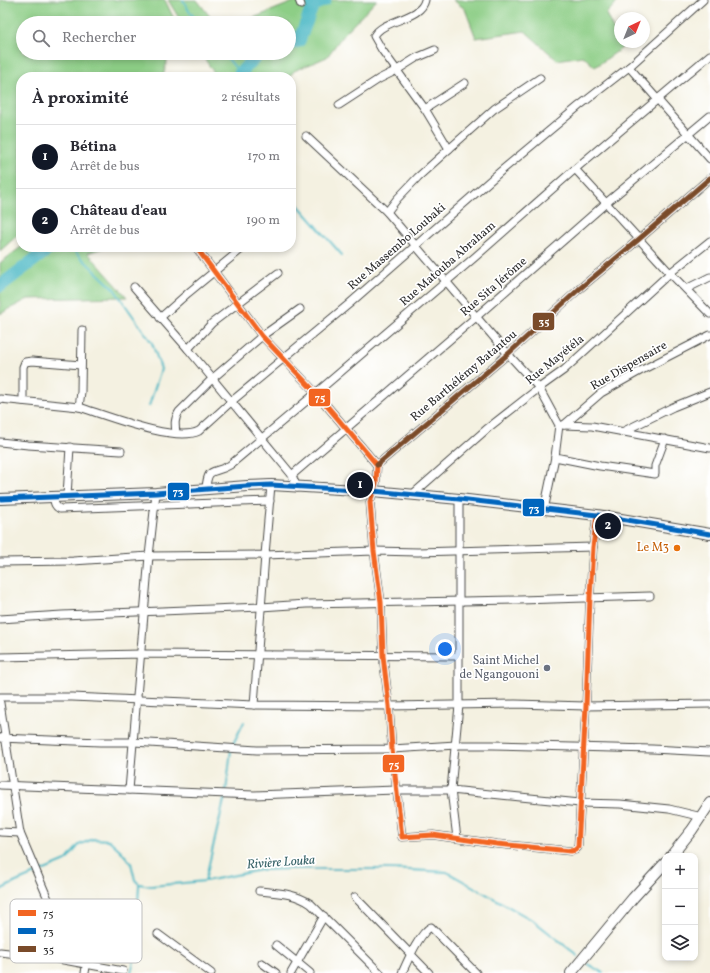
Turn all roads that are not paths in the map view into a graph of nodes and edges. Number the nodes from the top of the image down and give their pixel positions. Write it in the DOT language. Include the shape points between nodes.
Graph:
graph roads {
  1 [pos="426,0"];
  2 [pos="703,0"];
  3 [pos="435,50"];
  4 [pos="710,55"];
  5 [pos="629,68"];
  6 [pos="397,70"];
  7 [pos="540,78"];
  8 [pos="465,83"];
  9 [pos="657,100"];
  10 [pos="339,104"];
  11 [pos="425,109"];
  12 [pos="710,116"];
  13 [pos="689,134"];
  14 [pos="306,136"];
  15 [pos="448,149"];
  16 [pos="710,159"];
  17 [pos="574,169"];
  18 [pos="710,178"];
  19 [pos="605,204"];
  20 [pos="387,212"];
  21 [pos="638,240"];
  22 [pos="710,241"];
  23 [pos="416,246"];
  24 [pos="200,252"];
  25 [pos="238,252"];
  26 [pos="214,272"];
  27 [pos="278,273"];
  28 [pos="670,273"];
  29 [pos="710,276"];
  30 [pos="446,281"];
  31 [pos="134,287"];
  32 [pos="686,289"];
  33 [pos="238,304"];
  34 [pos="300,309"];
  35 [pos="710,314"];
  36 [pos="476,317"];
  37 [pos="160,318"];
  38 [pos="82,330"];
  39 [pos="710,335"];
  40 [pos="262,336"];
  41 [pos="188,349"];
  42 [pos="508,354"];
  43 [pos="284,358"];
  44 [pos="81,364"];
  45 [pos="212,379"];
  46 [pos="538,388"];
  47 [pos="710,392"];
  48 [pos="316,394"];
  49 [pos="0,399"];
  50 [pos="23,401"];
  51 [pos="232,401"];
  52 [pos="79,408"];
  53 [pos="561,425"];
  54 [pos="346,429"];
  55 [pos="622,432"];
  56 [pos="176,433"];
  57 [pos="262,438"];
  58 [pos="665,439"];
  59 [pos="0,442"];
  60 [pos="70,447"];
  61 [pos="710,448"];
  62 [pos="121,451"];
  63 [pos="555,457"];
  64 [pos="377,465"];
  65 [pos="292,475"];
  66 [pos="271,486"];
  67 [pos="206,488"];
  68 [pos="297,488"];
  69 [pos="373,491"];
  70 [pos="156,493"];
  71 [pos="413,494"];
  72 [pos="112,495"];
  73 [pos="54,496"];
  74 [pos="70,496"];
  75 [pos="0,499"];
  76 [pos="459,499"];
  77 [pos="270,501"];
  78 [pos="155,505"];
  79 [pos="111,508"];
  80 [pos="74,509"];
  81 [pos="544,510"];
  82 [pos="597,516"];
  83 [pos="710,534"];
  84 [pos="593,547"];
  85 [pos="374,551"];
  86 [pos="458,551"];
  87 [pos="265,555"];
  88 [pos="149,556"];
  89 [pos="0,562"];
  90 [pos="650,596"];
  91 [pos="590,597"];
  92 [pos="381,602"];
  93 [pos="459,602"];
  94 [pos="261,607"];
  95 [pos="145,611"];
  96 [pos="0,619"];
  97 [pos="141,654"];
  98 [pos="257,655"];
  99 [pos="383,656"];
  100 [pos="458,656"];
  101 [pos="0,657"];
  102 [pos="0,697"];
  103 [pos="137,700"];
  104 [pos="0,703"];
  105 [pos="710,704"];
  106 [pos="254,705"];
  107 [pos="459,705"];
  108 [pos="390,706"];
  109 [pos="586,706"];
  110 [pos="2,738"];
  111 [pos="134,742"];
  112 [pos="456,745"];
  113 [pos="583,747"];
  114 [pos="392,749"];
  115 [pos="710,752"];
  116 [pos="0,786"];
  117 [pos="12,786"];
  118 [pos="129,790"];
  119 [pos="396,790"];
  120 [pos="452,790"];
  121 [pos="580,803"];
  122 [pos="710,803"];
  123 [pos="702,817"];
  124 [pos="0,832"];
  125 [pos="20,833"];
  126 [pos="457,838"];
  127 [pos="672,853"];
  128 [pos="662,866"];
  129 [pos="259,891"];
  130 [pos="355,897"];
  131 [pos="48,899"];
  132 [pos="324,916"];
  133 [pos="158,934"];
  134 [pos="276,945"];
  135 [pos="0,952"];
  136 [pos="10,953"];
  137 [pos="411,954"];
  138 [pos="296,962"];
  139 [pos="77,963"];
  140 [pos="262,963"];
  141 [pos="87,965"];
  142 [pos="123,971"];
  143 [pos="85,973"];
  144 [pos="211,973"];
  145 [pos="276,973"];
  146 [pos="290,973"];
  147 [pos="310,973"];
  148 [pos="380,973"];
  149 [pos="402,973"];
  150 [pos="429,973"];
  151 [pos="476,973"];
  152 [pos="571,973"];
  1 -- 6 [label="street" via="418,10 383,27 374,36"];
  2 -- 5 [label="street, Rue Massembo Loubaki"];
  3 -- 6 [label="street"];
  4 -- 9 [label="street, Rue Matouba Abraham"];
  5 -- 9 [label="street"];
  5 -- 23 [label="street, Rue Massembo Loubaki" via="573,111"];
  6 -- 10 [label="street"];
  6 -- 11 [label="street"];
  7 -- 15 [label="street" via="494,109"];
  8 -- 11 [label="street"];
  9 -- 13 [label="street"];
  9 -- 17 [label="street, Rue Matouba Abraham"];
  11 -- 15 [label="street"];
  12 -- 13 [label="street, Rue Sita Jérôme"];
  13 -- 16 [label="street"];
  13 -- 19 [label="street, Rue Sita Jérôme"];
  14 -- 20 [label="street"];
  15 -- 20 [label="street"];
  17 -- 19 [label="street"];
  17 -- 30 [label="street, Rue Matouba Abraham"];
  18 -- 21 [label="street, Rue Barthélémy Batantou"];
  19 -- 21 [label="street"];
  19 -- 36 [label="street, Rue Sita Jérôme"];
  20 -- 23 [label="street"];
  21 -- 28 [label="street"];
  21 -- 42 [label="street, Rue Barthélémy Batantou"];
  22 -- 28 [label="street, Rue Mayétéla"];
  23 -- 30 [label="street"];
  23 -- 43 [label="street, Rue Massembo Loubaki"];
  24 -- 26 [label="street"];
  25 -- 26 [label="street"];
  26 -- 33 [label="street"];
  26 -- 37 [label="street"];
  27 -- 33 [label="street"];
  28 -- 32 [label="street"];
  28 -- 46 [label="street, Rue Mayétéla" via="564,370"];
  29 -- 32 [label="street"];
  30 -- 36 [label="street"];
  30 -- 48 [label="street, Rue Matouba Abraham"];
  31 -- 37 [label="street"];
  32 -- 35 [label="street"];
  33 -- 40 [label="street"];
  33 -- 41 [label="street" via="212,324"];
  34 -- 40 [label="street"];
  36 -- 42 [label="street"];
  36 -- 54 [label="street, Rue Sita Jérôme"];
  37 -- 41 [label="street"];
  38 -- 44 [label="street"];
  39 -- 53 [label="street, Rue Dispensaire" via="601,393"];
  40 -- 43 [label="street"];
  40 -- 45 [label="street"];
  41 -- 45 [label="street"];
  42 -- 46 [label="street"];
  42 -- 64 [label="street, Rue Barthélémy Batantou"];
  43 -- 48 [label="street"];
  43 -- 51 [label="street, Rue Massembo Loubaki"];
  44 -- 50 [label="street" via="25,362"];
  44 -- 52 [label="street"];
  45 -- 51 [label="street"];
  45 -- 56 [label="street" via="176,416"];
  46 -- 53 [label="street"];
  46 -- 71 [label="street, Rue Mayétéla"];
  47 -- 55 [label="street"];
  48 -- 54 [label="street"];
  48 -- 57 [label="street, Rue Matouba Abraham"];
  49 -- 50 [label="street, Rue Massembo Loubaki"];
  50 -- 52 [label="street, Rue Massembo Loubaki"];
  51 -- 56 [label="street, Rue Massembo Loubaki" via="199,431 189,434"];
  51 -- 57 [label="street"];
  52 -- 56 [label="street, Rue Massembo Loubaki" via="138,427"];
  53 -- 55 [label="street" via="592,426"];
  53 -- 63 [label="street"];
  54 -- 64 [label="street"];
  54 -- 65 [label="street, Rue Sita Jérôme"];
  55 -- 58 [label="street"];
  57 -- 65 [label="street"];
  57 -- 67 [label="street, Rue Matouba Abraham" via="230,465 210,472"];
  58 -- 61 [label="street"];
  58 -- 63 [label="street" via="655,466 655,474"];
  59 -- 60 [label="street"];
  60 -- 62 [label="street"];
  60 -- 74 [label="street"];
  63 -- 81 [label="street"];
  64 -- 69 [label="street"];
  65 -- 68 [label="street"];
  66 -- 67 [label="street"];
  66 -- 68 [label="street"];
  66 -- 77 [label="street"];
  67 -- 70 [label="street"];
  68 -- 69 [label="street"];
  69 -- 71 [label="street"];
  69 -- 85 [label="street" via="370,502"];
  70 -- 72 [label="street"];
  70 -- 78 [label="street"];
  71 -- 76 [label="street"];
  72 -- 74 [label="street"];
  72 -- 79 [label="street"];
  73 -- 74 [label="street"];
  73 -- 75 [label="street"];
  73 -- 80 [label="street" via="56,507"];
  74 -- 80 [label="street"];
  76 -- 81 [label="street"];
  76 -- 86 [label="street"];
  77 -- 78 [label="street"];
  77 -- 87 [label="street"];
  78 -- 79 [label="street"];
  78 -- 88 [label="street"];
  79 -- 80 [label="street"];
  81 -- 82 [label="street"];
  82 -- 83 [label="street"];
  82 -- 84 [label="street"];
  84 -- 86 [label="street"];
  84 -- 91 [label="street"];
  85 -- 86 [label="street"];
  85 -- 87 [label="street"];
  85 -- 92 [label="street"];
  86 -- 93 [label="street"];
  87 -- 88 [label="street"];
  87 -- 94 [label="street"];
  88 -- 89 [label="street"];
  88 -- 95 [label="street"];
  90 -- 91 [label="street"];
  91 -- 93 [label="street"];
  91 -- 109 [label="street"];
  92 -- 93 [label="street"];
  92 -- 94 [label="street"];
  92 -- 99 [label="street"];
  93 -- 100 [label="street"];
  94 -- 95 [label="street"];
  94 -- 98 [label="street"];
  95 -- 96 [label="street"];
  95 -- 97 [label="street"];
  97 -- 98 [label="street"];
  97 -- 101 [label="street"];
  97 -- 103 [label="street"];
  98 -- 99 [label="street"];
  98 -- 106 [label="street"];
  99 -- 100 [label="street"];
  99 -- 108 [label="street"];
  100 -- 107 [label="street"];
  102 -- 103 [label="street"];
  103 -- 106 [label="street"];
  103 -- 111 [label="street"];
  104 -- 110 [label="street"];
  105 -- 109 [label="street"];
  106 -- 108 [label="street"];
  107 -- 108 [label="street"];
  107 -- 109 [label="street"];
  107 -- 112 [label="street"];
  108 -- 114 [label="street"];
  109 -- 113 [label="street"];
  110 -- 111 [label="street"];
  110 -- 117 [label="street"];
  111 -- 114 [label="street" via="257,750"];
  111 -- 118 [label="street"];
  112 -- 113 [label="street"];
  112 -- 114 [label="street"];
  112 -- 120 [label="street"];
  113 -- 115 [label="street"];
  113 -- 121 [label="street"];
  114 -- 119 [label="street"];
  116 -- 117 [label="street"];
  117 -- 118 [label="street"];
  117 -- 125 [label="street"];
  118 -- 119 [label="street" via="254,795"];
  119 -- 120 [label="street"];
  119 -- 126 [label="street" via="402,837 433,835"];
  120 -- 121 [label="street"];
  120 -- 126 [label="street"];
  121 -- 123 [label="street" via="669,809"];
  121 -- 126 [label="street" via="576,850 524,847"];
  122 -- 123 [label="street"];
  123 -- 127 [label="street"];
  124 -- 125 [label="street"];
  125 -- 131 [label="street"];
  128 -- 152 [label="street"];
  129 -- 132 [label="street" via="288,893 303,898"];
  130 -- 137 [label="street"];
  132 -- 138 [label="street"];
  132 -- 148 [label="street"];
  133 -- 144 [label="street"];
  134 -- 138 [label="street"];
  135 -- 136 [label="street"];
  137 -- 149 [label="street"];
  137 -- 150 [label="street"];
  137 -- 151 [label="street" via="426,930 431,927"];
  138 -- 146 [label="street"];
  138 -- 147 [label="street"];
  139 -- 141 [label="street"];
  140 -- 145 [label="street"];
  141 -- 142 [label="street"];
  141 -- 143 [label="street"];
}
